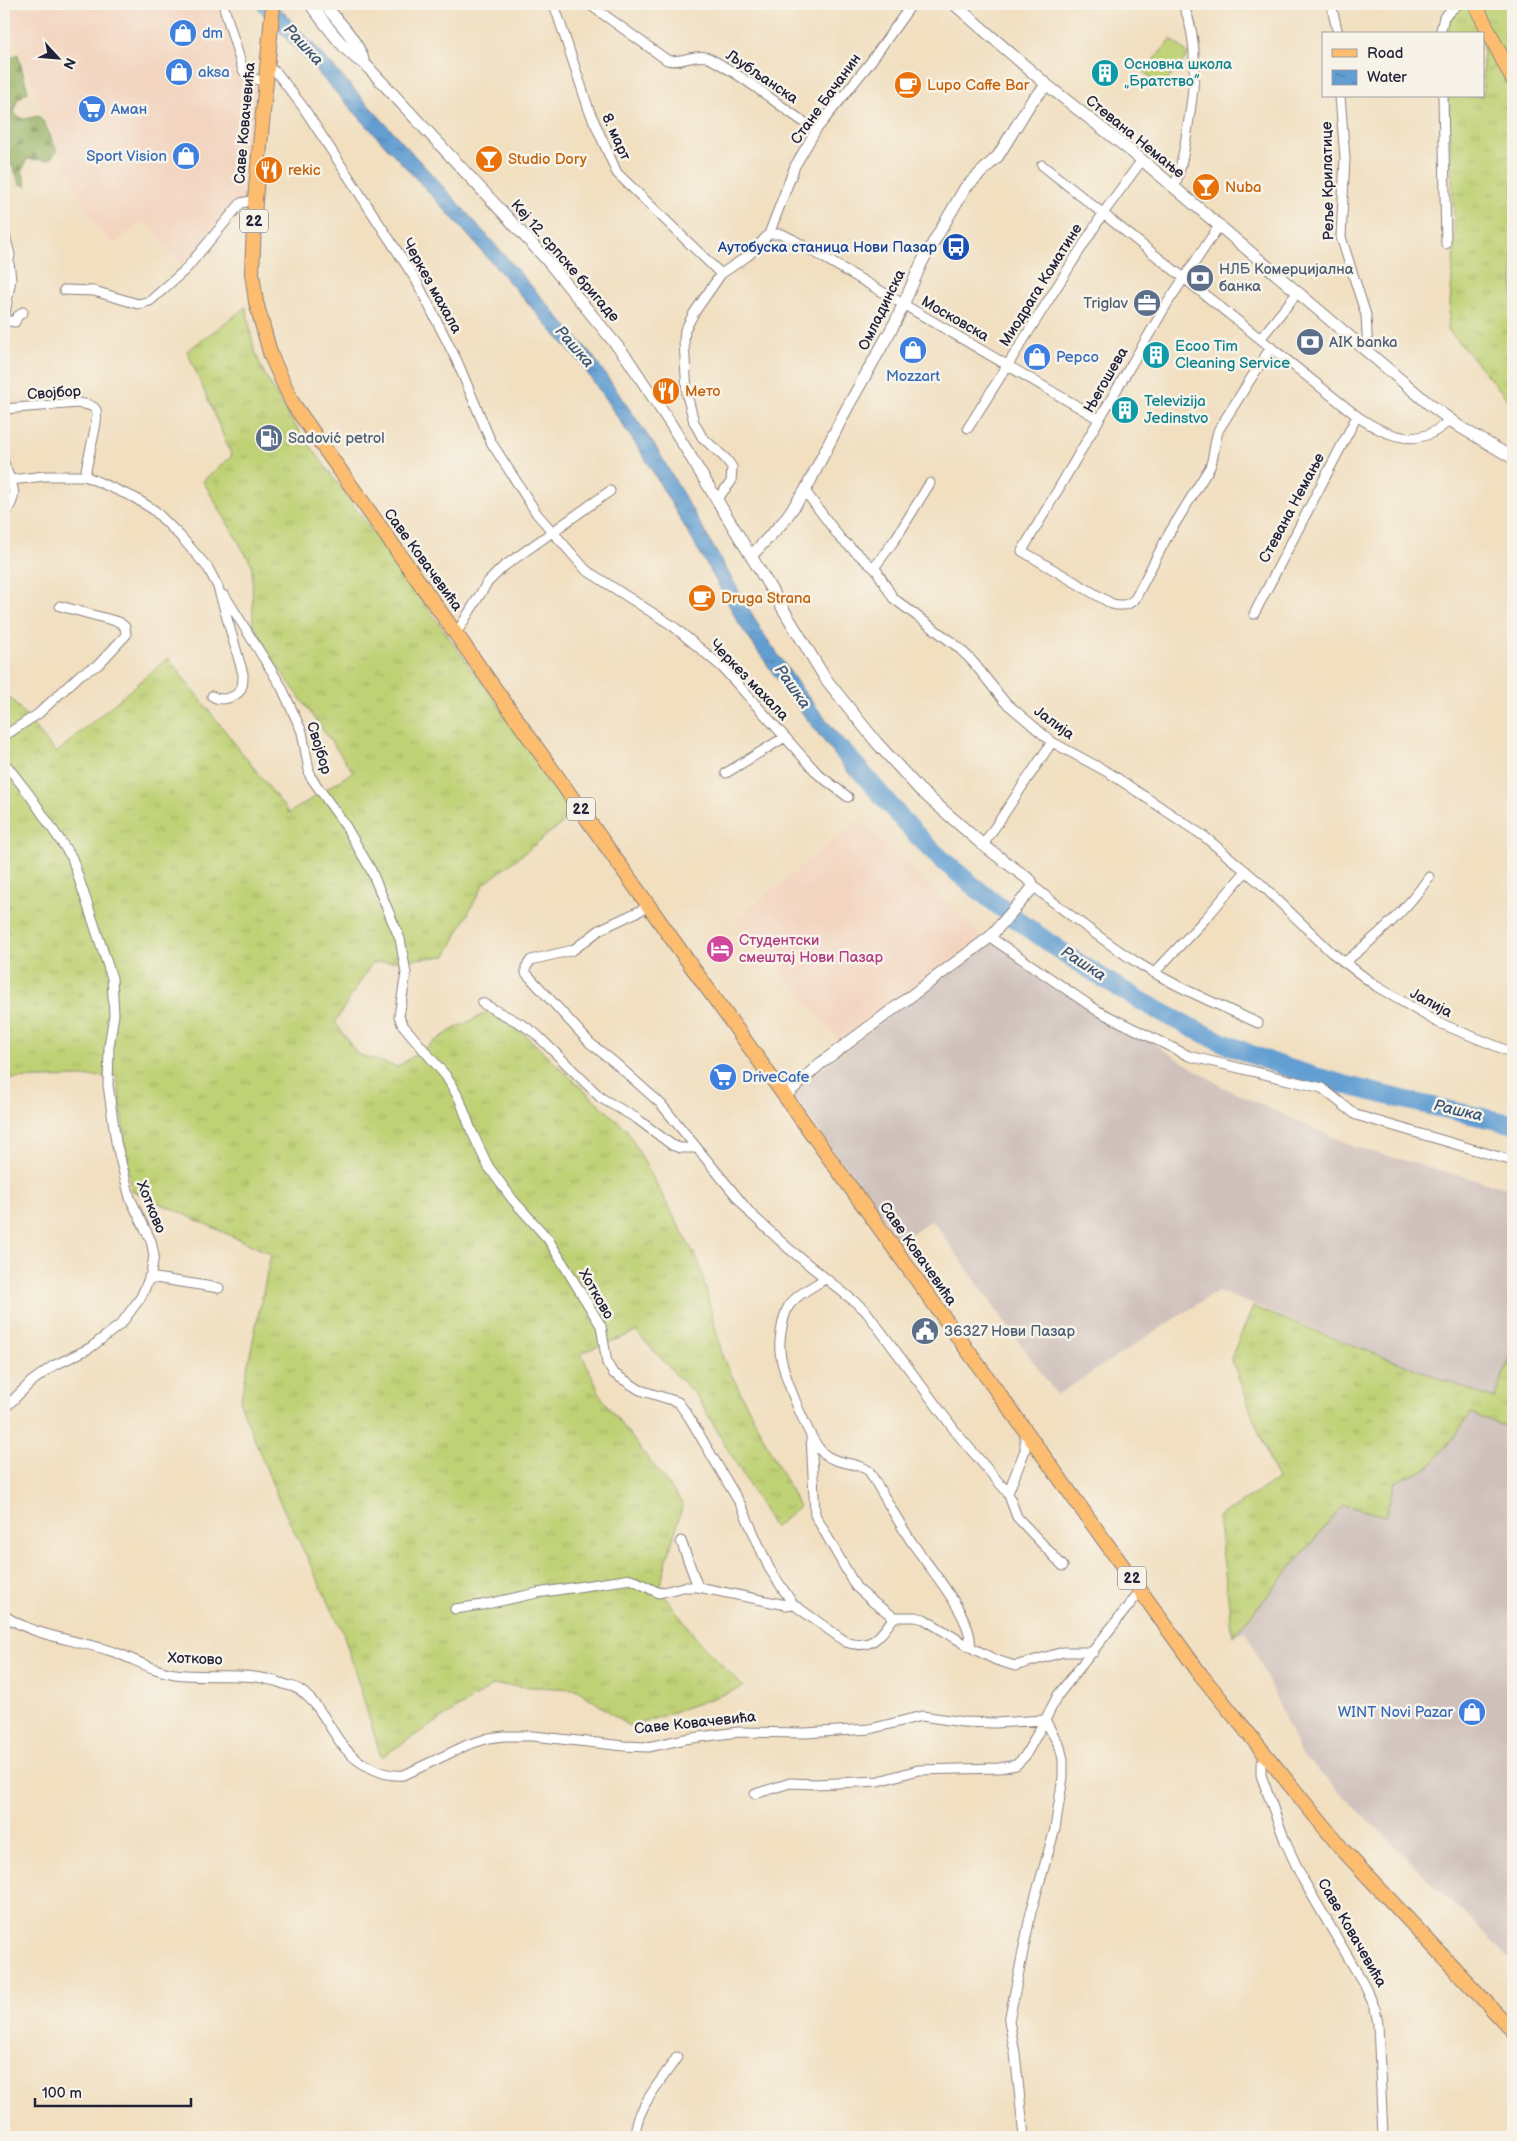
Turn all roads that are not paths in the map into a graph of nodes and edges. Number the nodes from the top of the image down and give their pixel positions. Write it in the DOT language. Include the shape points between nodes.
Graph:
graph roads {
  1 [pos="223,4"];
  2 [pos="273,4"];
  3 [pos="310,4"];
  4 [pos="324,4"];
  5 [pos="554,4"];
  6 [pos="589,4"];
  7 [pos="912,4"];
  8 [pos="954,4"];
  9 [pos="1183,4"];
  10 [pos="1331,4"];
  11 [pos="1448,4"];
  12 [pos="1458,4"];
  13 [pos="1475,4"];
  14 [pos="1444,17"];
  15 [pos="1338,32"];
  16 [pos="1440,32"];
  17 [pos="364,63"];
  18 [pos="266,66"];
  19 [pos="1513,80"];
  20 [pos="265,82"];
  21 [pos="1047,85"];
  22 [pos="1340,98"];
  23 [pos="1444,98"];
  24 [pos="816,130"];
  25 [pos="1142,160"];
  26 [pos="1042,165"];
  27 [pos="1174,188"];
  28 [pos="255,200"];
  29 [pos="1104,212"];
  30 [pos="1219,226"];
  31 [pos="4,231"];
  32 [pos="769,234"];
  33 [pos="1446,244"];
  34 [pos="9,263"];
  35 [pos="721,274"];
  36 [pos="1184,278"];
  37 [pos="4,279"];
  38 [pos="64,290"];
  39 [pos="1298,292"];
  40 [pos="903,305"];
  41 [pos="24,312"];
  42 [pos="4,319"];
  43 [pos="1261,338"];
  44 [pos="1271,346"];
  45 [pos="1368,351"];
  46 [pos="1007,365"];
  47 [pos="4,410"];
  48 [pos="1356,416"];
  49 [pos="1099,420"];
  50 [pos="1450,420"];
  51 [pos="968,428"];
  52 [pos="1513,458"];
  53 [pos="4,463"];
  54 [pos="84,476"];
  55 [pos="11,480"];
  56 [pos="930,483"];
  57 [pos="610,491"];
  58 [pos="805,491"];
  59 [pos="717,499"];
  60 [pos="4,516"];
  61 [pos="553,532"];
  62 [pos="752,555"];
  63 [pos="874,568"];
  64 [pos="220,595"];
  65 [pos="60,606"];
  66 [pos="1254,614"];
  67 [pos="456,634"];
  68 [pos="212,696"];
  69 [pos="4,736"];
  70 [pos="785,738"];
  71 [pos="1052,742"];
  72 [pos="4,762"];
  73 [pos="726,772"];
  74 [pos="848,797"];
  75 [pos="983,845"];
  76 [pos="1246,870"];
  77 [pos="1429,877"];
  78 [pos="1033,886"];
  79 [pos="650,906"];
  80 [pos="389,912"];
  81 [pos="990,937"];
  82 [pos="1344,963"];
  83 [pos="1155,972"];
  84 [pos="482,1003"];
  85 [pos="1258,1024"];
  86 [pos="1513,1054"];
  87 [pos="785,1096"];
  88 [pos="695,1148"];
  89 [pos="1513,1161"];
  90 [pos="149,1277"];
  91 [pos="825,1278"];
  92 [pos="219,1288"];
  93 [pos="4,1409"];
  94 [pos="1025,1430"];
  95 [pos="811,1436"];
  96 [pos="1008,1493"];
  97 [pos="681,1541"];
  98 [pos="1063,1566"];
  99 [pos="698,1587"];
  100 [pos="1141,1590"];
  101 [pos="793,1604"];
  102 [pos="455,1609"];
  103 [pos="4,1615"];
  104 [pos="894,1617"];
  105 [pos="970,1647"];
  106 [pos="1094,1652"];
  107 [pos="1045,1720"];
  108 [pos="1266,1754"];
  109 [pos="358,1763"];
  110 [pos="755,1794"];
  111 [pos="1513,2031"];
  112 [pos="677,2057"];
  113 [pos="635,2137"];
  114 [pos="1024,2137"];
  115 [pos="1383,2137"];
  1 -- 20 [label="street" via="243,70 249,77"];
  2 -- 18 [label="main road, Саве Ковачевића / 22"];
  3 -- 17 [label="street, Кеј 12. српске бригаде" via="346,48"];
  4 -- 17 [label="street, Кеј 12. српске бригаде" via="355,44"];
  5 -- 35 [label="street, 8. март" via="589,110 617,173"];
  6 -- 24 [label="street, Љубљанска" via="667,60 701,57 716,62 764,91"];
  7 -- 24 [label="street, Стане Бачанин"];
  8 -- 21 [label="street, Стевана Немање"];
  9 -- 27 [label="street" via="1191,31 1195,74 1183,155"];
  10 -- 15 [label="street"];
  11 -- 14 [label="street"];
  12 -- 14 [label="street"];
  13 -- 19 [label="main road"];
  14 -- 16 [label="street"];
  17 -- 59 [label="street, Кеј 12. српске бригаде" via="600,323 640,376"];
  18 -- 20 [label="main road, Саве Ковачевића / 22"];
  18 -- 61 [label="street, Черкез махала" via="276,73 303,107 416,280 457,361 491,442 537,514"];
  20 -- 28 [label="main road, Саве Ковачевића / 22"];
  21 -- 25 [label="street, Стевана Немање"];
  21 -- 40 [label="street, Омладинска" via="1031,102 998,156 965,188 922,262"];
  22 -- 45 [label="street, Реље Крилатице" via="1345,158 1340,228 1342,244 1366,315"];
  23 -- 33 [label="street"];
  24 -- 32 [label="street, Стане Бачанин" via="789,181"];
  25 -- 27 [label="street, Стевана Немање"];
  25 -- 29 [label="street, Миодрага Коматине"];
  26 -- 29 [label="street"];
  27 -- 30 [label="street, Стевана Немање"];
  28 -- 38 [label="street, Саве Ковачевића" via="241,202 185,270 150,301 138,304 94,291"];
  28 -- 67 [label="main road, Саве Ковачевића / 22" via="254,295 271,356 284,388 305,423"];
  29 -- 36 [label="street"];
  29 -- 46 [label="street, Миодрага Коматине"];
  30 -- 36 [label="street, Његошева"];
  30 -- 39 [label="street, Стевана Немање"];
  31 -- 34 [label="street"];
  32 -- 35 [label="street, Стане Бачанин" via="743,260"];
  32 -- 40 [label="street, Московска" via="786,236"];
  34 -- 37 [label="street"];
  34 -- 42 [label="street" via="11,279"];
  35 -- 59 [label="street, Стане Бачанин" via="685,330 688,404 697,430 732,467 731,482"];
  36 -- 43 [label="street"];
  36 -- 49 [label="street, Његошева"];
  39 -- 43 [label="street"];
  39 -- 45 [label="street, Стевана Немање"];
  40 -- 46 [label="street, Московска"];
  40 -- 58 [label="street, Омладинска"];
  41 -- 42 [label="street" via="15,322"];
  43 -- 44 [label="street"];
  44 -- 48 [label="street"];
  44 -- 49 [label="street, Његошева" via="1219,429 1210,467 1168,535 1135,599 1122,606 1112,604 1022,551"];
  45 -- 50 [label="street, Стевана Немање"];
  46 -- 49 [label="street, Московска"];
  46 -- 51 [label="street, Миодрага Коматине"];
  47 -- 54 [label="street, Својбор" via="78,404 94,408 96,424"];
  48 -- 50 [label="street" via="1382,432 1407,438 1437,432"];
  48 -- 66 [label="street, Стевана Немање"];
  50 -- 52 [label="street, Стевана Немање"];
  53 -- 55 [label="street"];
  54 -- 55 [label="street, Својбор"];
  54 -- 64 [label="street, Својбор" via="135,498 162,518 208,568"];
  55 -- 60 [label="street" via="15,496"];
  56 -- 63 [label="street"];
  57 -- 61 [label="street"];
  58 -- 62 [label="street, Омладинска" via="783,522"];
  58 -- 63 [label="street, Јалија" via="840,538"];
  59 -- 62 [label="street, Кеј 12. српске бригаде"];
  61 -- 67 [label="street" via="503,567 487,583"];
  61 -- 70 [label="street, Черкез махала" via="586,570 673,626 722,667"];
  62 -- 75 [label="street, Кеј 12. српске бригаде" via="825,678 920,790"];
  63 -- 71 [label="street, Јалија" via="892,598 958,647 999,696"];
  64 -- 68 [label="street, Својбор" via="243,674 242,687 225,699"];
  64 -- 80 [label="street, Својбор" via="225,596 281,686 302,732 310,776 345,825 371,870"];
  65 -- 69 [label="street" via="119,622 125,627 126,635 98,665 82,674 38,714"];
  67 -- 79 [label="main road, Саве Ковачевића / 22"];
  70 -- 73 [label="street, Черкез махала"];
  70 -- 74 [label="street, Черкез махала" via="819,775"];
  71 -- 75 [label="street"];
  71 -- 76 [label="street, Јалија" via="1149,798"];
  72 -- 90 [label="street, Хотково" via="72,858 112,978 114,1015 108,1085 116,1142 130,1198 151,1241 154,1255"];
  75 -- 78 [label="street, Кеј 12. српске бригаде" via="1026,877"];
  76 -- 82 [label="street, Јалија"];
  76 -- 83 [label="street"];
  77 -- 82 [label="street" via="1398,914"];
  78 -- 81 [label="street"];
  78 -- 83 [label="street, Кеј 12. српске бригаде" via="1081,923"];
  79 -- 87 [label="main road, Саве Ковачевића / 22"];
  79 -- 88 [label="street" via="601,929 574,950 531,960 526,972 590,1043 661,1104"];
  80 -- 101 [label="street, Хотково" via="400,939 406,973 399,1016 402,1024 446,1076 460,1100 488,1166 548,1239 601,1326 607,1363 613,1373 640,1390 678,1402 742,1507 770,1568"];
  81 -- 87 [label="street" via="821,1063"];
  81 -- 89 [label="street" via="1098,1011 1189,1056 1322,1088 1356,1115"];
  82 -- 86 [label="street, Јалија" via="1427,1018"];
  83 -- 85 [label="street"];
  84 -- 88 [label="street" via="536,1034 601,1098 636,1118 672,1145"];
  87 -- 94 [label="main road, Саве Ковачевића / 22"];
  88 -- 91 [label="street" via="751,1214"];
  90 -- 92 [label="street"];
  90 -- 93 [label="street, Хотково" via="141,1297 121,1324 90,1348 53,1366 30,1382"];
  91 -- 95 [label="street" via="790,1304 782,1329 780,1352 791,1390"];
  91 -- 96 [label="street" via="865,1310 959,1436"];
  94 -- 96 [label="street" via="1025,1450"];
  94 -- 100 [label="main road, Саве Ковачевића / 22"];
  95 -- 104 [label="street" via="815,1515 856,1587"];
  95 -- 105 [label="street" via="834,1461 869,1471 911,1541 958,1608 972,1638"];
  96 -- 98 [label="street" via="1017,1517"];
  97 -- 99 [label="street"];
  99 -- 101 [label="street"];
  99 -- 102 [label="street" via="659,1593 631,1579 618,1580"];
  100 -- 106 [label="street"];
  100 -- 108 [label="main road, Саве Ковачевића / 22" via="1201,1675"];
  101 -- 104 [label="street" via="855,1645 865,1646 880,1636"];
  103 -- 109 [label="street, Хотково" via="33,1630 113,1651 162,1672 272,1679 300,1690 314,1703 346,1751"];
  104 -- 105 [label="street" via="924,1619"];
  105 -- 106 [label="street" via="1015,1666 1063,1652"];
  106 -- 107 [label="street" via="1058,1695"];
  107 -- 109 [label="street, Саве Ковачевића" via="995,1724 922,1716 870,1729 738,1732 648,1747 504,1736 467,1745 404,1775 393,1776"];
  107 -- 110 [label="street" via="1016,1766 918,1770 879,1781 790,1782"];
  107 -- 114 [label="street" via="1060,1747 1063,1777 1055,1829 1031,1912 1009,2021"];
  108 -- 111 [label="main road, Саве Ковачевића / 22" via="1342,1850"];
  108 -- 115 [label="street, Саве Ковачевића" via="1261,1774 1284,1841 1375,2008"];
  112 -- 113 [label="street" via="643,2106"];
}
